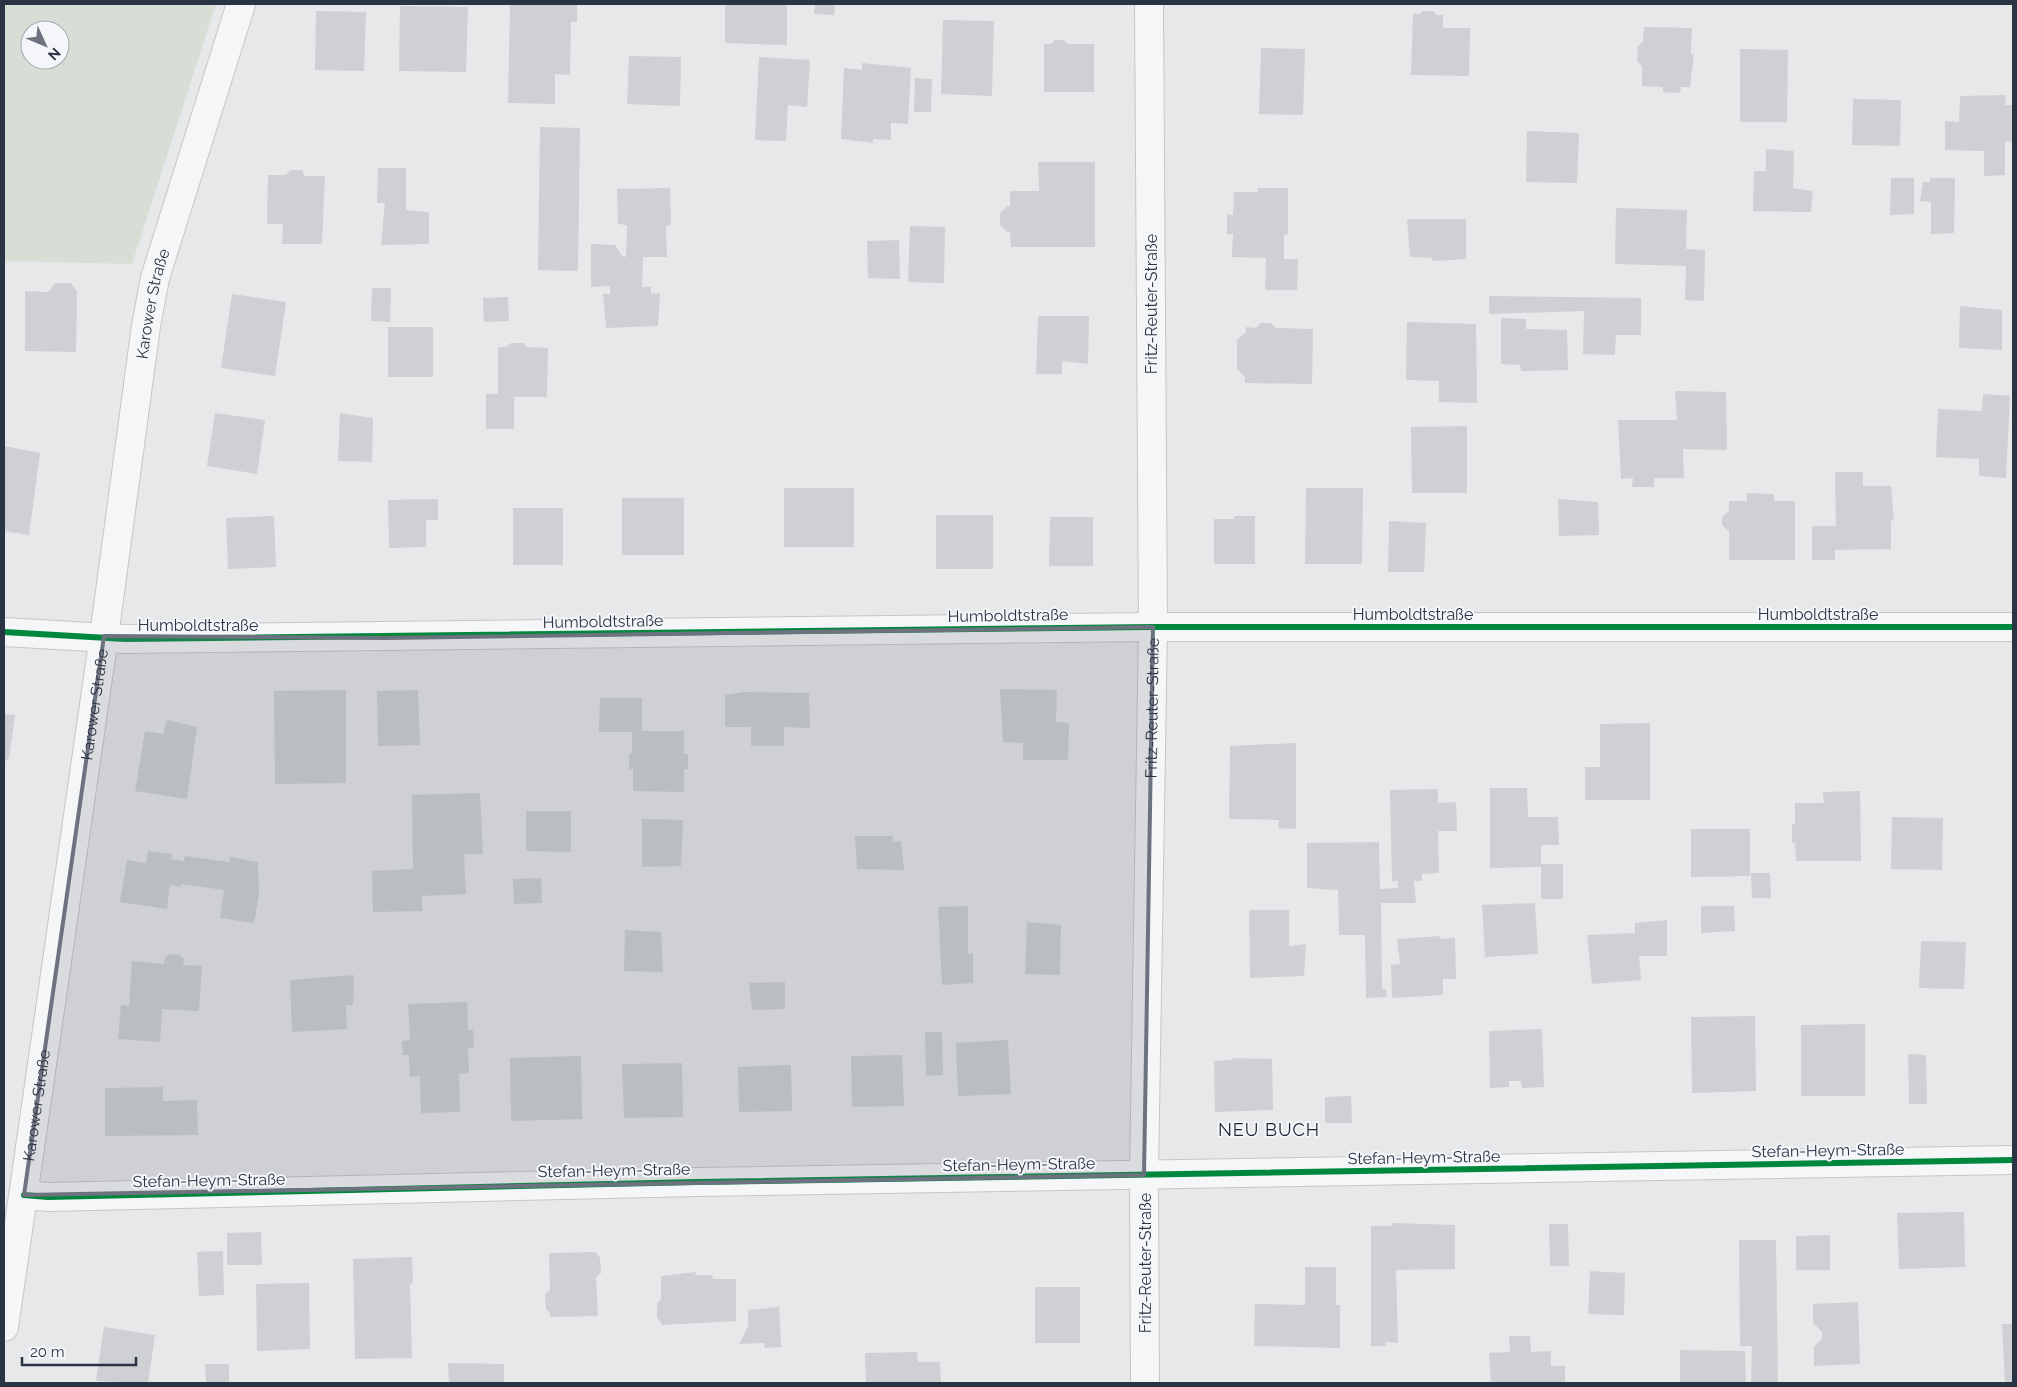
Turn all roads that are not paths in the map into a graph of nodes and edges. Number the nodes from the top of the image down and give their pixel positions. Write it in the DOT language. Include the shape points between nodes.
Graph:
graph roads {
  1 [pos="242,4"];
  2 [pos="1149,4"];
  3 [pos="1153,627"];
  4 [pos="2013,627"];
  5 [pos="4,632"];
  6 [pos="104,636"];
  7 [pos="2013,1160"];
  8 [pos="1144,1175"];
  9 [pos="24,1195"];
  10 [pos="4,1328"];
  11 [pos="1145,1383"];
  1 -- 6 [label="street, Karower Straße" via="155,278"];
  2 -- 3 [label="street, Fritz-Reuter-Straße"];
  3 -- 4 [label="street, Humboldtstraße"];
  3 -- 6 [label="street, Humboldtstraße" via="394,638 125,639"];
  3 -- 8 [label="street, Fritz-Reuter-Straße"];
  5 -- 6 [label="street, Humboldtstraße"];
  6 -- 9 [label="street, Karower Straße"];
  7 -- 8 [label="street, Stefan-Heym-Straße"];
  8 -- 9 [label="street, Stefan-Heym-Straße"];
  8 -- 11 [label="street, Fritz-Reuter-Straße"];
  9 -- 10 [label="street, Karower Straße"];
}
